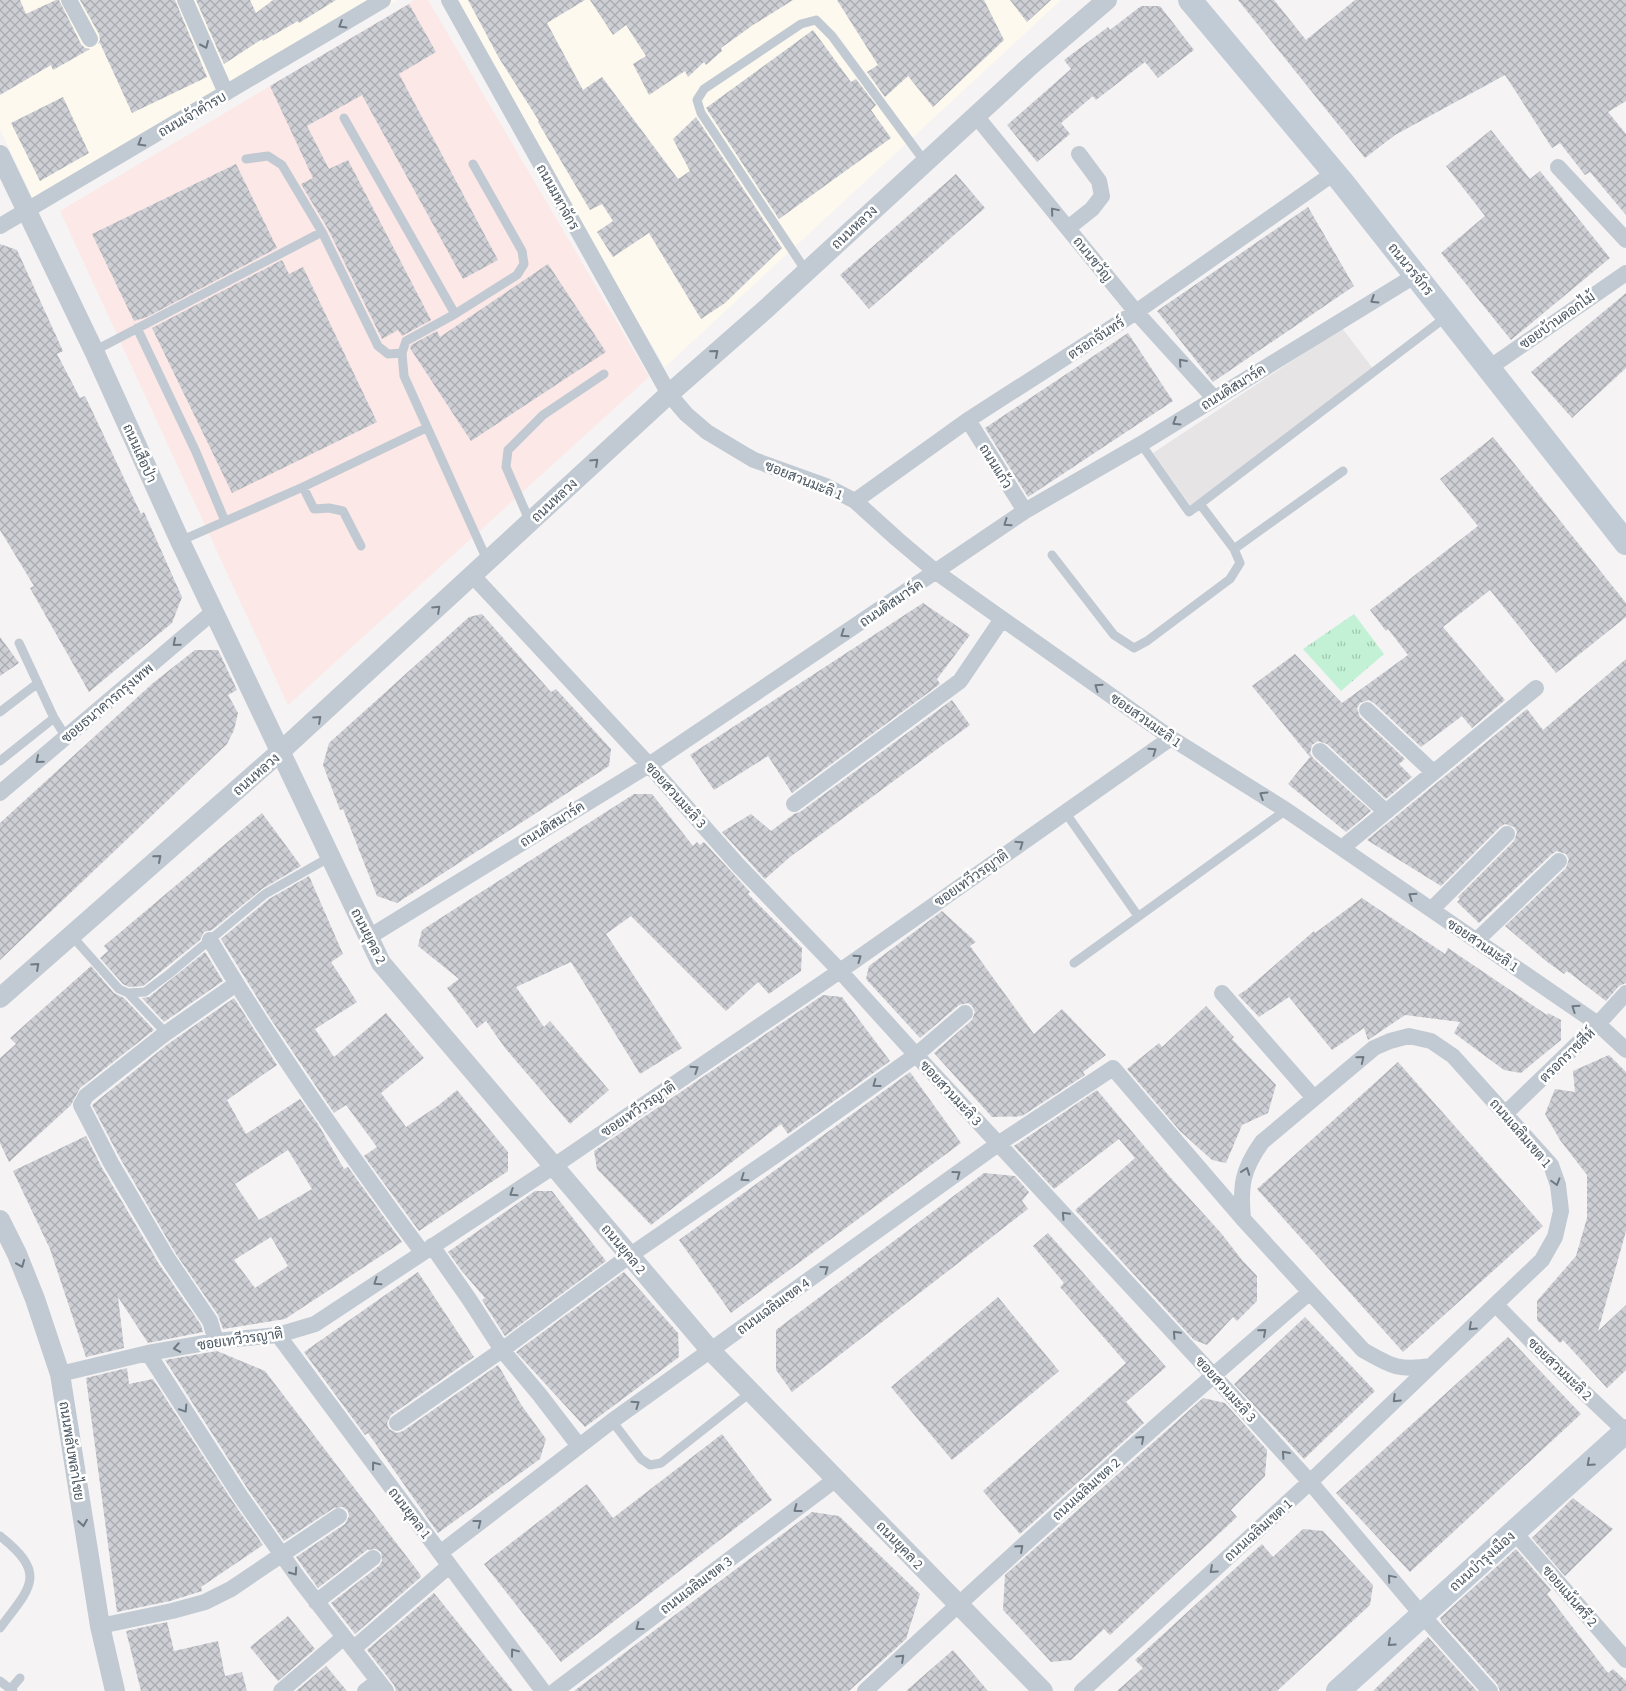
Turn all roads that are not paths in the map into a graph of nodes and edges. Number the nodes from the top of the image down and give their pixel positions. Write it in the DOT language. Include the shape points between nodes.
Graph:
graph roads {
  1 [pos="69,0"];
  2 [pos="185,0"];
  3 [pos="383,0"];
  4 [pos="449,0"];
  5 [pos="1107,0"];
  6 [pos="1190,0"];
  7 [pos="90,39"];
  8 [pos="226,94"];
  9 [pos="976,116"];
  10 [pos="344,118"];
  11 [pos="1079,154"];
  12 [pos="0,155"];
  13 [pos="246,159"];
  14 [pos="925,162"];
  15 [pos="474,164"];
  16 [pos="1558,167"];
  17 [pos="1334,172"];
  18 [pos="27,210"];
  19 [pos="0,226"];
  20 [pos="1068,228"];
  21 [pos="322,232"];
  22 [pos="1626,240"];
  23 [pos="806,271"];
  24 [pos="1626,273"];
  25 [pos="1416,275"];
  26 [pos="1136,312"];
  27 [pos="456,314"];
  28 [pos="1448,315"];
  29 [pos="137,328"];
  30 [pos="94,351"];
  31 [pos="402,353"];
  32 [pos="1489,368"];
  33 [pos="604,374"];
  34 [pos="669,394"];
  35 [pos="1214,398"];
  36 [pos="968,420"];
  37 [pos="426,428"];
  38 [pos="1141,444"];
  39 [pos="1343,471"];
  40 [pos="303,487"];
  41 [pos="855,501"];
  42 [pos="1200,504"];
  43 [pos="1024,512"];
  44 [pos="225,522"];
  45 [pos="530,522"];
  46 [pos="180,542"];
  47 [pos="1626,543"];
  48 [pos="361,546"];
  49 [pos="1234,549"];
  50 [pos="1052,555"];
  51 [pos="488,562"];
  52 [pos="936,572"];
  53 [pos="472,576"];
  54 [pos="214,612"];
  55 [pos="1002,619"];
  56 [pos="19,643"];
  57 [pos="38,683"];
  58 [pos="1536,688"];
  59 [pos="1367,710"];
  60 [pos="0,712"];
  61 [pos="54,718"];
  62 [pos="66,738"];
  63 [pos="1171,738"];
  64 [pos="282,751"];
  65 [pos="1320,751"];
  66 [pos="0,761"];
  67 [pos="649,765"];
  68 [pos="1433,772"];
  69 [pos="0,793"];
  70 [pos="794,804"];
  71 [pos="1286,810"];
  72 [pos="1385,811"];
  73 [pos="1066,812"];
  74 [pos="1507,834"];
  75 [pos="1342,848"];
  76 [pos="330,857"];
  77 [pos="1559,861"];
  78 [pos="1432,909"];
  79 [pos="1138,916"];
  80 [pos="71,935"];
  81 [pos="369,937"];
  82 [pos="210,940"];
  83 [pos="1477,940"];
  84 [pos="1074,963"];
  85 [pos="840,971"];
  86 [pos="236,984"];
  87 [pos="1626,992"];
  88 [pos="128,993"];
  89 [pos="1222,993"];
  90 [pos="0,998"];
  91 [pos="965,1012"];
  92 [pos="1598,1024"];
  93 [pos="166,1033"];
  94 [pos="1626,1050"];
  95 [pos="916,1055"];
  96 [pos="1314,1098"];
  97 [pos="1505,1114"];
  98 [pos="998,1144"];
  99 [pos="554,1166"];
  100 [pos="1244,1219"];
  101 [pos="0,1220"];
  102 [pos="427,1249"];
  103 [pos="629,1256"];
  104 [pos="1310,1292"];
  105 [pos="1496,1305"];
  106 [pos="278,1335"];
  107 [pos="216,1341"];
  108 [pos="502,1350"];
  109 [pos="711,1351"];
  110 [pos="148,1353"];
  111 [pos="1431,1366"];
  112 [pos="60,1374"];
  113 [pos="1213,1375"];
  114 [pos="751,1392"];
  115 [pos="612,1421"];
  116 [pos="397,1423"];
  117 [pos="1626,1431"];
  118 [pos="578,1446"];
  119 [pos="836,1479"];
  120 [pos="1310,1482"];
  121 [pos="339,1516"];
  122 [pos="1514,1532"];
  123 [pos="0,1536"];
  124 [pos="282,1555"];
  125 [pos="373,1558"];
  126 [pos="444,1559"];
  127 [pos="316,1602"];
  128 [pos="958,1604"];
  129 [pos="1422,1615"];
  130 [pos="100,1626"];
  131 [pos="0,1628"];
  132 [pos="349,1643"];
  133 [pos="1626,1660"];
  134 [pos="20,1678"];
  135 [pos="0,1680"];
  136 [pos="382,1686"];
  137 [pos="11,1690"];
  138 [pos="115,1691"];
  139 [pos="281,1691"];
  140 [pos="365,1691"];
  141 [pos="543,1691"];
  142 [pos="555,1691"];
  143 [pos="865,1691"];
  144 [pos="1043,1691"];
  145 [pos="1082,1691"];
  146 [pos="1338,1691"];
  147 [pos="1490,1691"];
  1 -- 7 [label="street"];
  2 -- 8 [label="street, one-way"];
  3 -- 8 [label="street, ถนนเจ้าคำรบ, one-way"];
  4 -- 34 [label="street, ถนนมหาจักร"];
  5 -- 9 [label="street, ถนนหลวง"];
  6 -- 17 [label="main road, ถนนวรจักร"];
  8 -- 18 [label="street, ถนนเจ้าคำรบ, one-way"];
  9 -- 14 [label="street, ถนนหลวง"];
  20 -- 9 [label="street, ถนนขวัญ, one-way"];
  10 -- 27 [label="lane"];
  11 -- 20 [label="street" via="1099,181 1102,196 1092,209"];
  12 -- 18 [label="street, ถนนเสือป่า"];
  13 -- 21 [label="lane" via="268,156 282,165"];
  14 -- 23 [label="street, ถนนหลวง"];
  14 -- 23 [label="lane" via="832,36 816,20 801,24 704,89 697,100 701,113"];
  15 -- 27 [label="lane" via="522,251 524,264 517,275"];
  16 -- 22 [label="street"];
  17 -- 25 [label="main road, ถนนวรจักร"];
  17 -- 26 [label="street, ตรอกจันทร์"];
  18 -- 19 [label="street, ถนนเจ้าคำรบ"];
  18 -- 30 [label="street, ถนนเสือป่า"];
  20 -- 26 [label="street, ถนนขวัญ"];
  21 -- 29 [label="lane"];
  21 -- 31 [label="lane" via="378,346 388,354"];
  34 -- 23 [label="street, ถนนหลวง, one-way"];
  24 -- 32 [label="street, ซอยบ้านดอกไม้"];
  25 -- 28 [label="main road, ถนนวรจักร"];
  25 -- 35 [label="street, ถนนดิสมาร์ค, one-way"];
  35 -- 26 [label="street, ถนนขวัญ, one-way"];
  26 -- 36 [label="street, ตรอกจันทร์"];
  27 -- 31 [label="lane" via="406,341"];
  28 -- 32 [label="main road, ถนนวรจักร"];
  28 -- 42 [label="lane"];
  29 -- 30 [label="lane"];
  29 -- 44 [label="lane" via="196,452"];
  30 -- 46 [label="street, ถนนเสือป่า"];
  31 -- 37 [label="lane" via="404,376"];
  32 -- 47 [label="main road, ถนนวรจักร"];
  33 -- 45 [label="lane" via="543,415 508,450 506,467"];
  34 -- 41 [label="street, ซอยสวนมะลิ 1" via="706,432 754,460 826,486"];
  45 -- 34 [label="street, ถนนหลวง, one-way"];
  35 -- 38 [label="street, ถนนดิสมาร์ค, one-way"];
  36 -- 41 [label="street, ตรอกจันทร์"];
  36 -- 43 [label="street, ถนนแก้ว"];
  37 -- 40 [label="lane"];
  37 -- 51 [label="lane"];
  38 -- 42 [label="lane" via="1189,512"];
  38 -- 43 [label="street, ถนนดิสมาร์ค"];
  39 -- 49 [label="lane"];
  40 -- 44 [label="lane"];
  40 -- 48 [label="lane" via="314,509 343,511"];
  41 -- 52 [label="street, ซอยสวนมะลิ 1"];
  42 -- 49 [label="lane"];
  43 -- 52 [label="street, ถนนดิสมาร์ค, one-way"];
  44 -- 46 [label="lane"];
  45 -- 51 [label="street, ถนนหลวง"];
  46 -- 54 [label="street, ถนนเสือป่า"];
  49 -- 50 [label="lane" via="1240,563 1230,580 1134,648 1114,635"];
  51 -- 53 [label="street, ถนนหลวง"];
  52 -- 55 [label="street, ซอยสวนมะลิ 1"];
  52 -- 67 [label="street, ถนนดิสมาร์ค, one-way"];
  64 -- 53 [label="street, ถนนหลวง, one-way"];
  53 -- 67 [label="street, ซอยสวนมะลิ 3"];
  54 -- 62 [label="street, ซอยธนาคารกรุงเทพ, one-way"];
  54 -- 64 [label="street, ถนนเสือป่า"];
  63 -- 55 [label="street, ซอยสวนมะลิ 1, one-way"];
  55 -- 70 [label="street" via="960,681"];
  56 -- 57 [label="lane"];
  57 -- 60 [label="lane"];
  57 -- 61 [label="lane"];
  58 -- 68 [label="street"];
  59 -- 68 [label="street"];
  61 -- 62 [label="lane"];
  61 -- 66 [label="lane"];
  62 -- 69 [label="street, ซอยธนาคารกรุงเทพ, one-way"];
  71 -- 63 [label="street, ซอยสวนมะลิ 1, one-way"];
  73 -- 63 [label="street, ซอยเทวีวรญาติ, one-way"];
  64 -- 76 [label="street, ถนนยุคล 2"];
  80 -- 64 [label="street, ถนนหลวง, one-way"];
  65 -- 72 [label="street"];
  67 -- 81 [label="street, ถนนดิสมาร์ค"];
  67 -- 85 [label="street, ซอยสวนมะลิ 3" via="738,865"];
  68 -- 72 [label="street"];
  71 -- 75 [label="street, ซอยสวนมะลิ 1"];
  71 -- 79 [label="lane"];
  72 -- 75 [label="street"];
  73 -- 79 [label="lane"];
  85 -- 73 [label="street, ซอยเทวีวรญาติ, one-way"];
  74 -- 78 [label="street"];
  78 -- 75 [label="street, ซอยสวนมะลิ 1, one-way"];
  76 -- 81 [label="street, ถนนยุคล 2"];
  76 -- 82 [label="lane" via="265,894"];
  77 -- 83 [label="street"];
  78 -- 83 [label="street, ซอยสวนมะลิ 1"];
  79 -- 84 [label="lane"];
  80 -- 88 [label="lane" via="119,990"];
  90 -- 80 [label="street, ถนนหลวง, one-way"];
  81 -- 99 [label="street, ถนนยุคล 2" via="381,963"];
  82 -- 86 [label="street"];
  82 -- 88 [label="lane" via="145,992"];
  92 -- 83 [label="street, ซอยสวนมะลิ 1, one-way"];
  85 -- 95 [label="street, ซอยสวนมะลิ 3"];
  99 -- 85 [label="street, ซอยเทวีวรญาติ, one-way"];
  86 -- 93 [label="street"];
  86 -- 102 [label="street" via="349,1154"];
  87 -- 92 [label="street, ตรอกราชสีห์"];
  88 -- 93 [label="lane"];
  89 -- 96 [label="street"];
  91 -- 95 [label="street"];
  92 -- 94 [label="street, ซอยสวนมะลิ 1"];
  92 -- 97 [label="street, ตรอกราชสีห์"];
  93 -- 107 [label="street" via="86,1096 81,1105 168,1259 210,1320"];
  95 -- 98 [label="street, ซอยสวนมะลิ 3"];
  95 -- 103 [label="street, one-way"];
  96 -- 97 [label="street, ถนนเฉลิมเขต 1, one-way" via="1374,1048 1409,1036 1430,1041 1453,1056"];
  100 -- 96 [label="street, ถนนเฉลิมเขต 1, one-way" via="1241,1198 1250,1158 1262,1142"];
  97 -- 105 [label="street, ถนนเฉลิมเขต 1, one-way" via="1551,1165 1558,1185 1561,1211 1555,1237 1542,1260"];
  98 -- 100 [label="street, ถนนเฉลิมเขต 4" via="1113,1068"];
  109 -- 98 [label="street, ถนนเฉลิมเขต 4, one-way"];
  113 -- 98 [label="street, ซอยสวนมะลิ 3, one-way"];
  99 -- 102 [label="street, ซอยเทวีวรญาติ, one-way"];
  99 -- 103 [label="street, ถนนยุคล 2"];
  100 -- 104 [label="street"];
  101 -- 112 [label="street, ถนนพลับพลาไชย, one-way" via="35,1299"];
  102 -- 106 [label="street, ซอยเทวีวรญาติ, one-way" via="315,1324"];
  102 -- 108 [label="street" via="470,1298"];
  103 -- 108 [label="street"];
  103 -- 109 [label="street, ถนนยุคล 2"];
  104 -- 111 [label="street" via="1363,1350 1387,1364 1409,1369"];
  113 -- 104 [label="street, ถนนเฉลิมเขต 2, one-way"];
  105 -- 111 [label="street, ถนนเฉลิมเขต 1, one-way"];
  105 -- 117 [label="street, ซอยสวนมะลิ 2"];
  106 -- 107 [label="street, ซอยเทวีวรญาติ"];
  126 -- 106 [label="street, ถนนยุคล 1, one-way"];
  107 -- 110 [label="street, ซอยเทวีวรญาติ, one-way"];
  108 -- 116 [label="street"];
  108 -- 118 [label="street"];
  109 -- 114 [label="street, ถนนยุคล 2"];
  115 -- 109 [label="street, ถนนเฉลิมเขต 4, one-way"];
  110 -- 112 [label="street, ซอยเทวีวรญาติ"];
  110 -- 124 [label="street, one-way"];
  111 -- 120 [label="street, ถนนเฉลิมเขต 1, one-way"];
  112 -- 130 [label="street, ถนนพลับพลาไชย, one-way"];
  120 -- 113 [label="street, ซอยสวนมะลิ 3, one-way"];
  128 -- 113 [label="street, ถนนเฉลิมเขต 2, one-way"];
  114 -- 115 [label="lane" via="661,1463 650,1465 641,1460"];
  114 -- 119 [label="street, ถนนยุคล 2"];
  115 -- 118 [label="street, ถนนเฉลิมเขต 4"];
  117 -- 122 [label="main road, ถนนบำรุงเมือง, one-way"];
  126 -- 118 [label="street, ถนนเฉลิมเขต 4, one-way"];
  119 -- 128 [label="street, ถนนยุคล 2"];
  119 -- 142 [label="street, ถนนเฉลิมเขต 3, one-way"];
  129 -- 120 [label="street, ซอยสวนมะลิ 3, one-way"];
  120 -- 145 [label="street, ถนนเฉลิมเขต 1, one-way"];
  121 -- 124 [label="street"];
  122 -- 129 [label="main road, ถนนบำรุงเมือง"];
  122 -- 133 [label="street, ซอยแม้นศรี 2"];
  123 -- 131 [label="lane" via="21,1554 29,1567 30,1580 27,1593"];
  124 -- 127 [label="street, one-way"];
  124 -- 130 [label="street" via="205,1602"];
  125 -- 127 [label="street"];
  126 -- 132 [label="street, ถนนเฉลิมเขต 4"];
  141 -- 126 [label="street, ถนนยุคล 1, one-way"];
  127 -- 132 [label="street"];
  143 -- 128 [label="street, ถนนเฉลิมเขต 2, one-way"];
  128 -- 144 [label="street, ถนนยุคล 2"];
  129 -- 146 [label="main road, ถนนบำรุงเมือง, one-way"];
  129 -- 147 [label="street, ซอยสวนมะลิ 3"];
  130 -- 138 [label="street, ถนนพลับพลาไชย"];
  132 -- 136 [label="street"];
  132 -- 139 [label="street, ถนนเฉลิมเขต 4"];
  134 -- 137 [label="lane"];
  135 -- 137 [label="lane"];
  136 -- 140 [label="street"];
}
